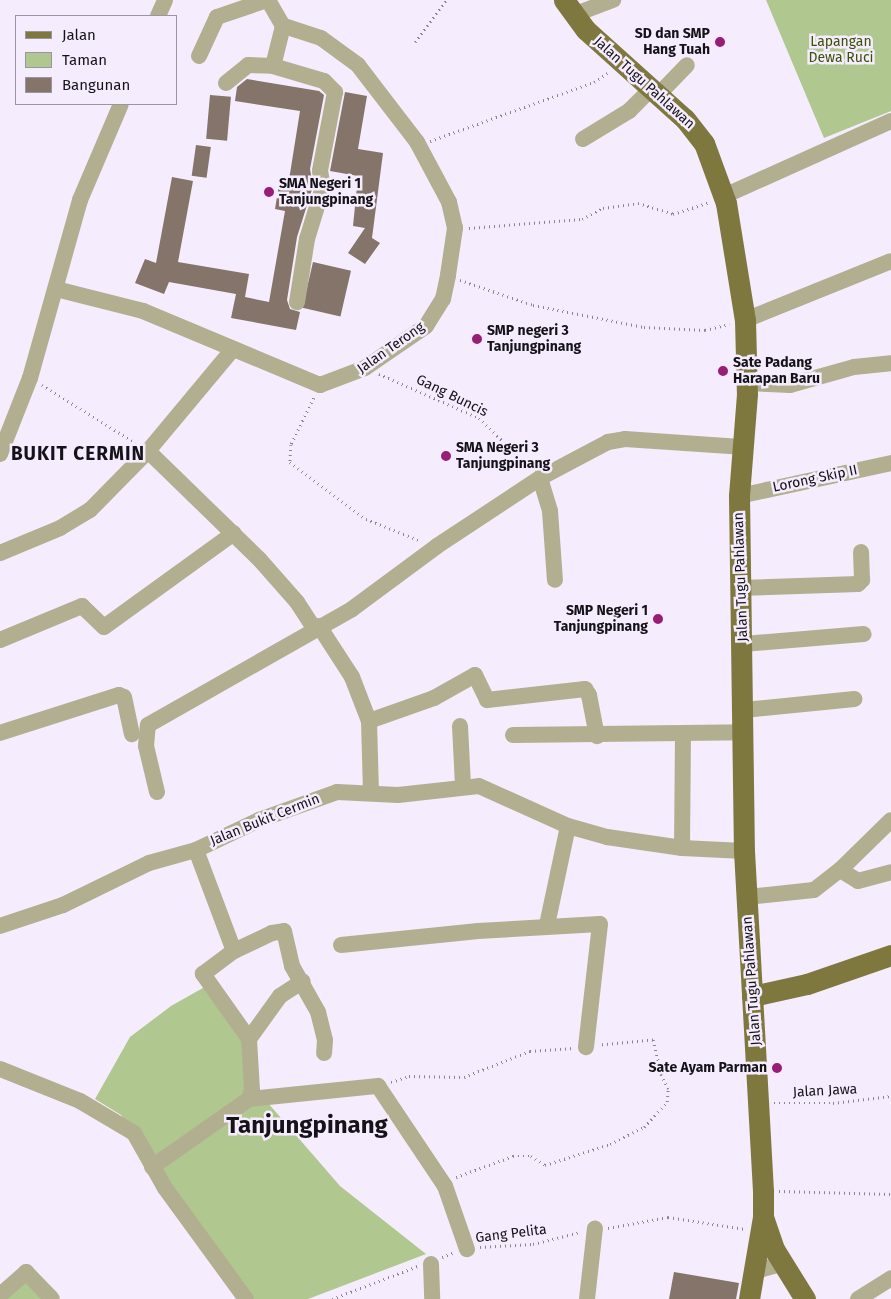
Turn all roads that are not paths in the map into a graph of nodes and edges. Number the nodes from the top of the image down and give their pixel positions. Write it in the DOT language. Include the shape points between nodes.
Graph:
graph roads {
  1 [pos="164,0"];
  2 [pos="268,0"];
  3 [pos="613,0"];
  4 [pos="569,7"];
  5 [pos="158,15"];
  6 [pos="283,26"];
  7 [pos="199,56"];
  8 [pos="687,65"];
  9 [pos="273,66"];
  10 [pos="226,83"];
  11 [pos="655,91"];
  12 [pos="121,105"];
  13 [pos="891,121"];
  14 [pos="583,139"];
  15 [pos="724,196"];
  16 [pos="891,262"];
  17 [pos="56,289"];
  18 [pos="297,302"];
  19 [pos="745,320"];
  20 [pos="233,349"];
  21 [pos="891,363"];
  22 [pos="746,383"];
  23 [pos="741,446"];
  24 [pos="148,451"];
  25 [pos="0,454"];
  26 [pos="891,463"];
  27 [pos="540,478"];
  28 [pos="739,496"];
  29 [pos="234,533"];
  30 [pos="861,552"];
  31 [pos="0,553"];
  32 [pos="555,580"];
  33 [pos="740,588"];
  34 [pos="316,627"];
  35 [pos="864,634"];
  36 [pos="0,640"];
  37 [pos="743,644"];
  38 [pos="854,699"];
  39 [pos="744,710"];
  40 [pos="369,721"];
  41 [pos="460,726"];
  42 [pos="745,732"];
  43 [pos="0,733"];
  44 [pos="132,734"];
  45 [pos="683,735"];
  46 [pos="513,736"];
  47 [pos="596,736"];
  48 [pos="464,785"];
  49 [pos="157,792"];
  50 [pos="371,793"];
  51 [pos="891,820"];
  52 [pos="568,826"];
  53 [pos="682,848"];
  54 [pos="196,850"];
  55 [pos="744,851"];
  56 [pos="840,870"];
  57 [pos="891,872"];
  58 [pos="747,897"];
  59 [pos="0,926"];
  60 [pos="547,926"];
  61 [pos="341,945"];
  62 [pos="234,951"];
  63 [pos="891,955"];
  64 [pos="303,981"];
  65 [pos="752,996"];
  66 [pos="249,1039"];
  67 [pos="586,1047"];
  68 [pos="324,1053"];
  69 [pos="0,1068"];
  70 [pos="249,1099"];
  71 [pos="152,1167"];
  72 [pos="761,1224"];
  73 [pos="595,1228"];
  74 [pos="467,1249"];
  75 [pos="431,1264"];
  76 [pos="782,1264"];
  77 [pos="754,1271"];
  78 [pos="891,1278"];
  79 [pos="0,1295"];
  80 [pos="430,1298"];
  81 [pos="52,1299"];
  82 [pos="246,1299"];
  83 [pos="588,1299"];
  84 [pos="748,1299"];
  85 [pos="805,1299"];
  86 [pos="858,1299"];
  1 -- 5 [label="street"];
  2 -- 6 [label="street"];
  2 -- 7 [label="street" via="217,17"];
  3 -- 4 [label="street"];
  4 -- 11 [label="main road, Jalan Tugu Pahlawan" via="623,64"];
  6 -- 9 [label="street"];
  6 -- 20 [label="street, Jalan Terong" via="321,38 358,64 420,148 449,202 455,228 448,275 443,299 426,326 365,368 320,386"];
  8 -- 11 [label="street"];
  9 -- 10 [label="street" via="248,65"];
  9 -- 18 [label="street" via="324,81 335,92 320,171 323,187 307,239"];
  11 -- 14 [label="street"];
  11 -- 15 [label="main road, Jalan Tugu Pahlawan" via="704,143"];
  12 -- 17 [label="street" via="80,200"];
  13 -- 15 [label="street"];
  15 -- 19 [label="main road, Jalan Tugu Pahlawan"];
  16 -- 19 [label="street"];
  17 -- 20 [label="street" via="143,311"];
  17 -- 25 [label="street" via="30,378"];
  19 -- 22 [label="main road, Jalan Tugu Pahlawan"];
  20 -- 24 [label="street"];
  21 -- 22 [label="street" via="854,367 790,385"];
  22 -- 23 [label="main road, Jalan Tugu Pahlawan"];
  23 -- 27 [label="street" via="625,439 608,442"];
  23 -- 28 [label="main road, Jalan Tugu Pahlawan"];
  24 -- 29 [label="street"];
  24 -- 31 [label="street" via="74,521"];
  26 -- 28 [label="street, Lorong Skip II"];
  27 -- 32 [label="street" via="550,511"];
  27 -- 34 [label="street" via="437,546 352,609"];
  28 -- 33 [label="main road, Jalan Tugu Pahlawan"];
  29 -- 34 [label="street"];
  29 -- 36 [label="street" via="104,627 82,606"];
  30 -- 33 [label="street" via="862,580 858,584"];
  33 -- 37 [label="main road, Jalan Tugu Pahlawan"];
  34 -- 40 [label="street" via="352,677"];
  34 -- 49 [label="street" via="148,725 146,746"];
  35 -- 37 [label="street"];
  37 -- 39 [label="main road, Jalan Tugu Pahlawan"];
  38 -- 39 [label="street"];
  39 -- 42 [label="main road, Jalan Tugu Pahlawan"];
  40 -- 47 [label="street" via="434,698 475,675 488,700 585,689 589,695"];
  40 -- 50 [label="street"];
  41 -- 48 [label="street"];
  42 -- 45 [label="street"];
  42 -- 55 [label="main road, Jalan Tugu Pahlawan"];
  43 -- 44 [label="street" via="119,695 124,697"];
  45 -- 47 [label="street"];
  45 -- 53 [label="street"];
  46 -- 47 [label="street"];
  48 -- 50 [label="street, Jalan Bukit Cermin" via="398,795"];
  48 -- 52 [label="street, Jalan Bukit Cermin" via="479,786"];
  50 -- 54 [label="street, Jalan Bukit Cermin" via="337,792 301,803"];
  51 -- 56 [label="street"];
  52 -- 53 [label="street, Jalan Bukit Cermin" via="607,837"];
  52 -- 60 [label="street"];
  53 -- 55 [label="street, Jalan Bukit Cermin"];
  54 -- 59 [label="street, Jalan Bukit Cermin" via="157,860 63,905"];
  54 -- 62 [label="street"];
  55 -- 58 [label="main road, Jalan Tugu Pahlawan"];
  56 -- 57 [label="street" via="858,881"];
  56 -- 58 [label="street" via="814,890"];
  58 -- 65 [label="main road, Jalan Tugu Pahlawan"];
  60 -- 61 [label="street"];
  60 -- 67 [label="street" via="600,924"];
  62 -- 64 [label="street" via="272,933 284,931 292,966"];
  62 -- 66 [label="street" via="203,974"];
  63 -- 65 [label="main road" via="807,984"];
  64 -- 66 [label="street" via="280,996"];
  64 -- 68 [label="street" via="318,1012 325,1040"];
  65 -- 72 [label="main road, Jalan Tugu Pahlawan" via="760,1100"];
  66 -- 70 [label="street" via="252,1090"];
  69 -- 71 [label="street" via="80,1101 134,1133"];
  70 -- 71 [label="street"];
  70 -- 74 [label="street" via="378,1086 445,1186"];
  71 -- 82 [label="street"];
  72 -- 76 [label="main road"];
  72 -- 77 [label="main road"];
  73 -- 83 [label="street"];
  75 -- 80 [label="street"];
  76 -- 77 [label="street"];
  76 -- 85 [label="main road"];
  77 -- 84 [label="main road"];
  78 -- 86 [label="street"];
  79 -- 81 [label="street" via="26,1272"];
}
